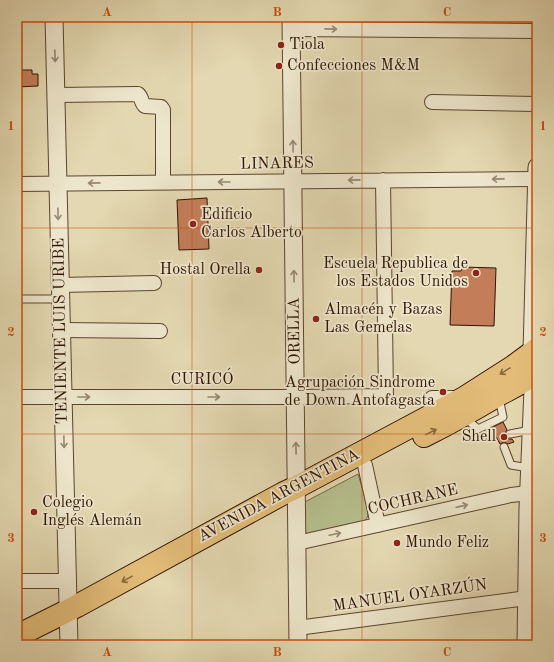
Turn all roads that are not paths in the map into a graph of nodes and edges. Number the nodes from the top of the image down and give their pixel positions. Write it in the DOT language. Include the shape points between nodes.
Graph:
graph roads {
  1 [pos="54,17"];
  2 [pos="292,23"];
  3 [pos="537,31"];
  4 [pos="56,94"];
  5 [pos="432,102"];
  6 [pos="537,104"];
  7 [pos="537,167"];
  8 [pos="537,179"];
  9 [pos="383,180"];
  10 [pos="293,181"];
  11 [pos="163,182"];
  12 [pos="58,183"];
  13 [pos="17,184"];
  14 [pos="154,283"];
  15 [pos="60,292"];
  16 [pos="17,299"];
  17 [pos="61,330"];
  18 [pos="160,330"];
  19 [pos="535,362"];
  20 [pos="499,395"];
  21 [pos="17,397"];
  22 [pos="63,397"];
  23 [pos="296,397"];
  24 [pos="432,398"];
  25 [pos="463,407"];
  26 [pos="531,430"];
  27 [pos="510,434"];
  28 [pos="504,447"];
  29 [pos="365,465"];
  30 [pos="530,468"];
  31 [pos="533,493"];
  32 [pos="296,494"];
  33 [pos="378,525"];
  34 [pos="297,543"];
  35 [pos="17,581"];
  36 [pos="67,581"];
  37 [pos="527,598"];
  38 [pos="68,628"];
  39 [pos="297,628"];
  40 [pos="17,636"];
  41 [pos="33,645"];
  42 [pos="298,645"];
  43 [pos="526,645"];
  1 -- 4 [label="street, TENIENTE LUIS URIBE, one-way"];
  2 -- 3 [label="street, one-way"];
  10 -- 2 [label="street, ORELLA, one-way"];
  4 -- 11 [label="street" via="138,94 145,106 161,107"];
  4 -- 12 [label="street, TENIENTE LUIS URIBE"];
  5 -- 6 [label="street"];
  7 -- 8 [label="street"];
  8 -- 9 [label="street, LINARES, one-way"];
  8 -- 19 [label="street"];
  9 -- 10 [label="street, LINARES, one-way"];
  9 -- 23 [label="street, CURICÓ" via="386,396"];
  10 -- 11 [label="street, LINARES, one-way"];
  23 -- 10 [label="street, ORELLA, one-way"];
  11 -- 12 [label="street, LINARES, one-way"];
  12 -- 13 [label="street, LINARES"];
  12 -- 15 [label="street, TENIENTE LUIS URIBE, one-way"];
  14 -- 15 [label="street"];
  15 -- 16 [label="lane"];
  15 -- 17 [label="street, TENIENTE LUIS URIBE"];
  17 -- 18 [label="street"];
  17 -- 22 [label="street, TENIENTE LUIS URIBE"];
  19 -- 20 [label="main road, AVENIDA ARGENTINA"];
  19 -- 25 [label="main road, AVENIDA ARGENTINA, one-way" via="514,366"];
  19 -- 26 [label="street"];
  20 -- 25 [label="main road, AVENIDA ARGENTINA"];
  20 -- 25 [label="lane" via="503,417 478,429"];
  21 -- 22 [label="street, CURICÓ"];
  22 -- 23 [label="street, CURICÓ, one-way"];
  22 -- 36 [label="street, TENIENTE LUIS URIBE, one-way"];
  32 -- 23 [label="street, ORELLA, one-way"];
  24 -- 25 [label="street"];
  29 -- 25 [label="main road, AVENIDA ARGENTINA, one-way"];
  25 -- 32 [label="main road, AVENIDA ARGENTINA"];
  26 -- 27 [label="lane"];
  26 -- 30 [label="street"];
  28 -- 30 [label="lane" via="511,465"];
  29 -- 32 [label="main road, AVENIDA ARGENTINA"];
  29 -- 33 [label="street"];
  30 -- 31 [label="street"];
  33 -- 31 [label="street, COCHRANE, one-way" via="511,495"];
  31 -- 37 [label="street"];
  32 -- 34 [label="street, ORELLA"];
  32 -- 38 [label="main road, AVENIDA ARGENTINA" via="277,497"];
  34 -- 33 [label="street, COCHRANE, one-way"];
  34 -- 39 [label="street, ORELLA"];
  35 -- 36 [label="street"];
  36 -- 38 [label="street, TENIENTE LUIS URIBE"];
  37 -- 39 [label="street, MANUEL OYARZÚN"];
  37 -- 43 [label="street"];
  38 -- 40 [label="main road, AVENIDA ARGENTINA"];
  38 -- 41 [label="main road, AVENIDA ARGENTINA"];
  39 -- 42 [label="street, ORELLA"];
}
